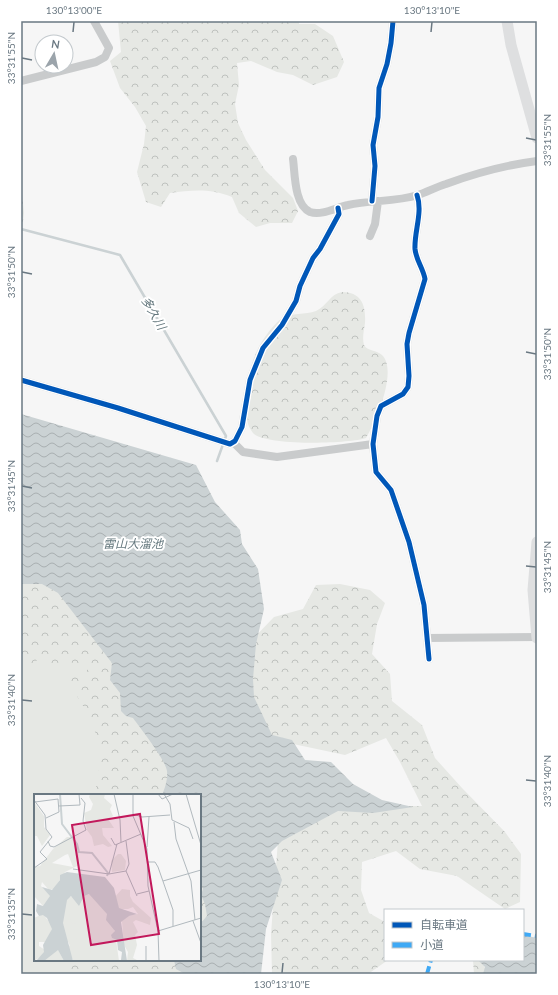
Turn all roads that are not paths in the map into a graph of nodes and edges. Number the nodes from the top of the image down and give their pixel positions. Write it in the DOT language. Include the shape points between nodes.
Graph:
graph roads {
  1 [pos="94,21"];
  2 [pos="393,21"];
  3 [pos="507,21"];
  4 [pos="21,82"];
  5 [pos="537,138"];
  6 [pos="293,159"];
  7 [pos="537,161"];
  8 [pos="417,195"];
  9 [pos="375,201"];
  10 [pos="338,208"];
  11 [pos="370,236"];
  12 [pos="21,380"];
  13 [pos="231,443"];
  14 [pos="373,444"];
  15 [pos="537,542"];
  16 [pos="537,637"];
  17 [pos="427,638"];
  18 [pos="429,659"];
  1 -- 4 [label="street" via="109,48 105,57 96,62"];
  2 -- 9 [label="street" via="387,64 379,88 378,117 373,145"];
  3 -- 5 [label="street" via="510,45"];
  6 -- 10 [label="street" via="298,196 303,206 310,212 318,213"];
  7 -- 8 [label="street" via="493,169"];
  8 -- 9 [label="street"];
  8 -- 14 [label="street" via="419,200 415,247 425,279 407,344 408,387 403,394 382,406 377,416"];
  9 -- 10 [label="street"];
  9 -- 11 [label="street" via="375,224"];
  10 -- 13 [label="street" via="339,214 313,258 296,301 256,362 250,380 242,427"];
  12 -- 13 [label="street"];
  13 -- 14 [label="street" via="242,452 277,457"];
  14 -- 17 [label="street" via="376,472 391,490 409,542 424,605"];
  15 -- 16 [label="street" via="532,590"];
  16 -- 17 [label="street"];
  17 -- 18 [label="street"];
}
